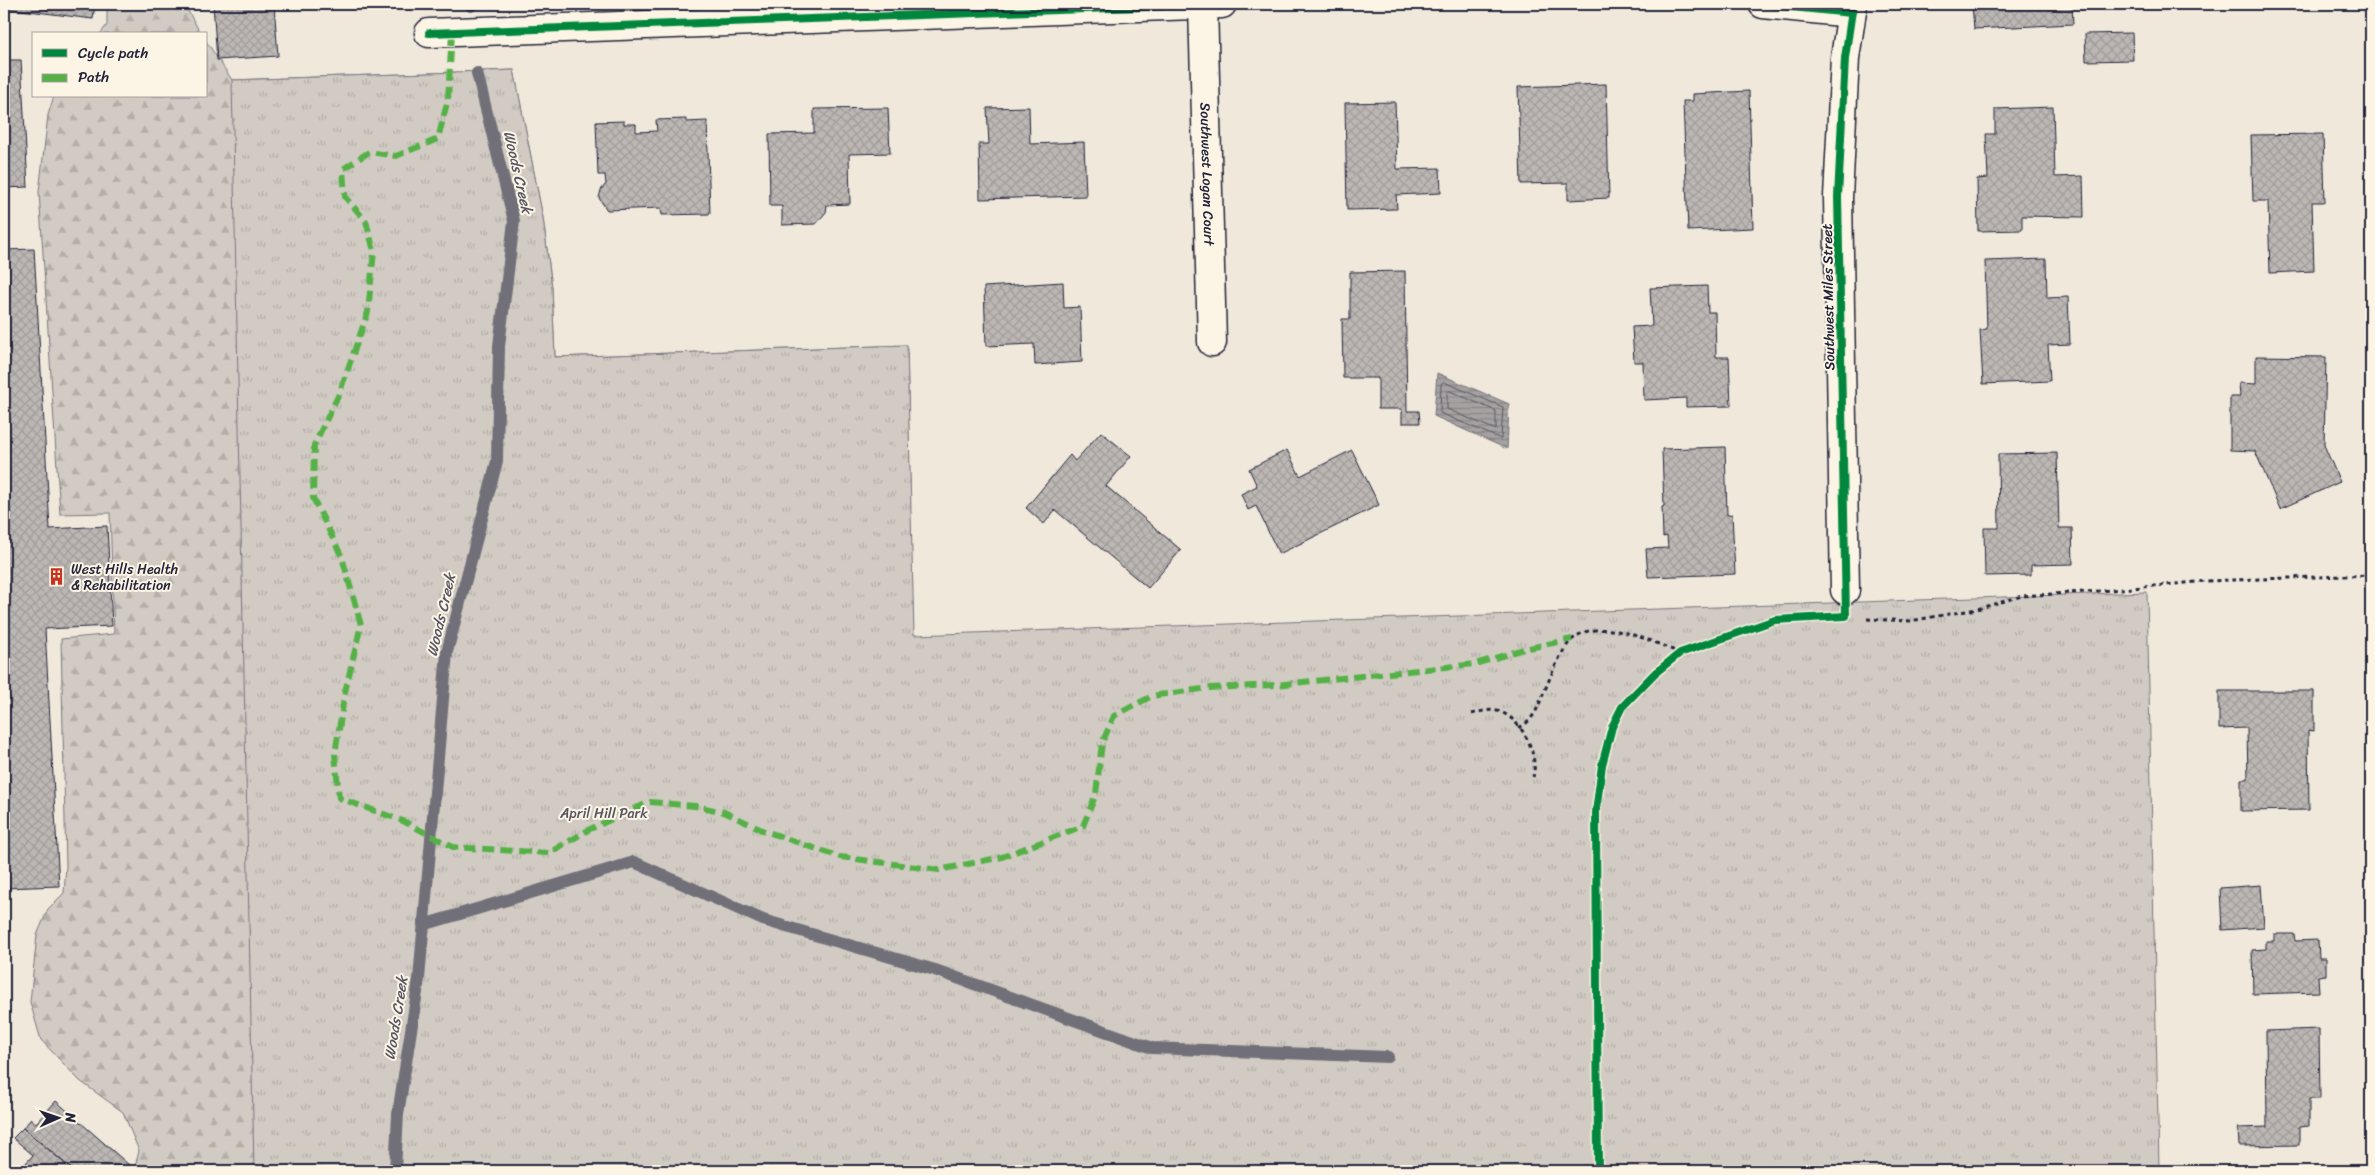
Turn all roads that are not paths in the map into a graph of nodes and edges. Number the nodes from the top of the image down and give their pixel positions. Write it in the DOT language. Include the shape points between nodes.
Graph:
graph roads {
  1 [pos="1213,4"];
  2 [pos="1763,4"];
  3 [pos="1852,8"];
  4 [pos="429,33"];
  5 [pos="1212,342"];
  6 [pos="1845,590"];
  1 -- 4 [label="street"];
  1 -- 5 [label="street, Southwest Logan Court"];
  2 -- 3 [label="street"];
  3 -- 6 [label="street, Southwest Miles Street" via="1845,58 1838,197"];
}
